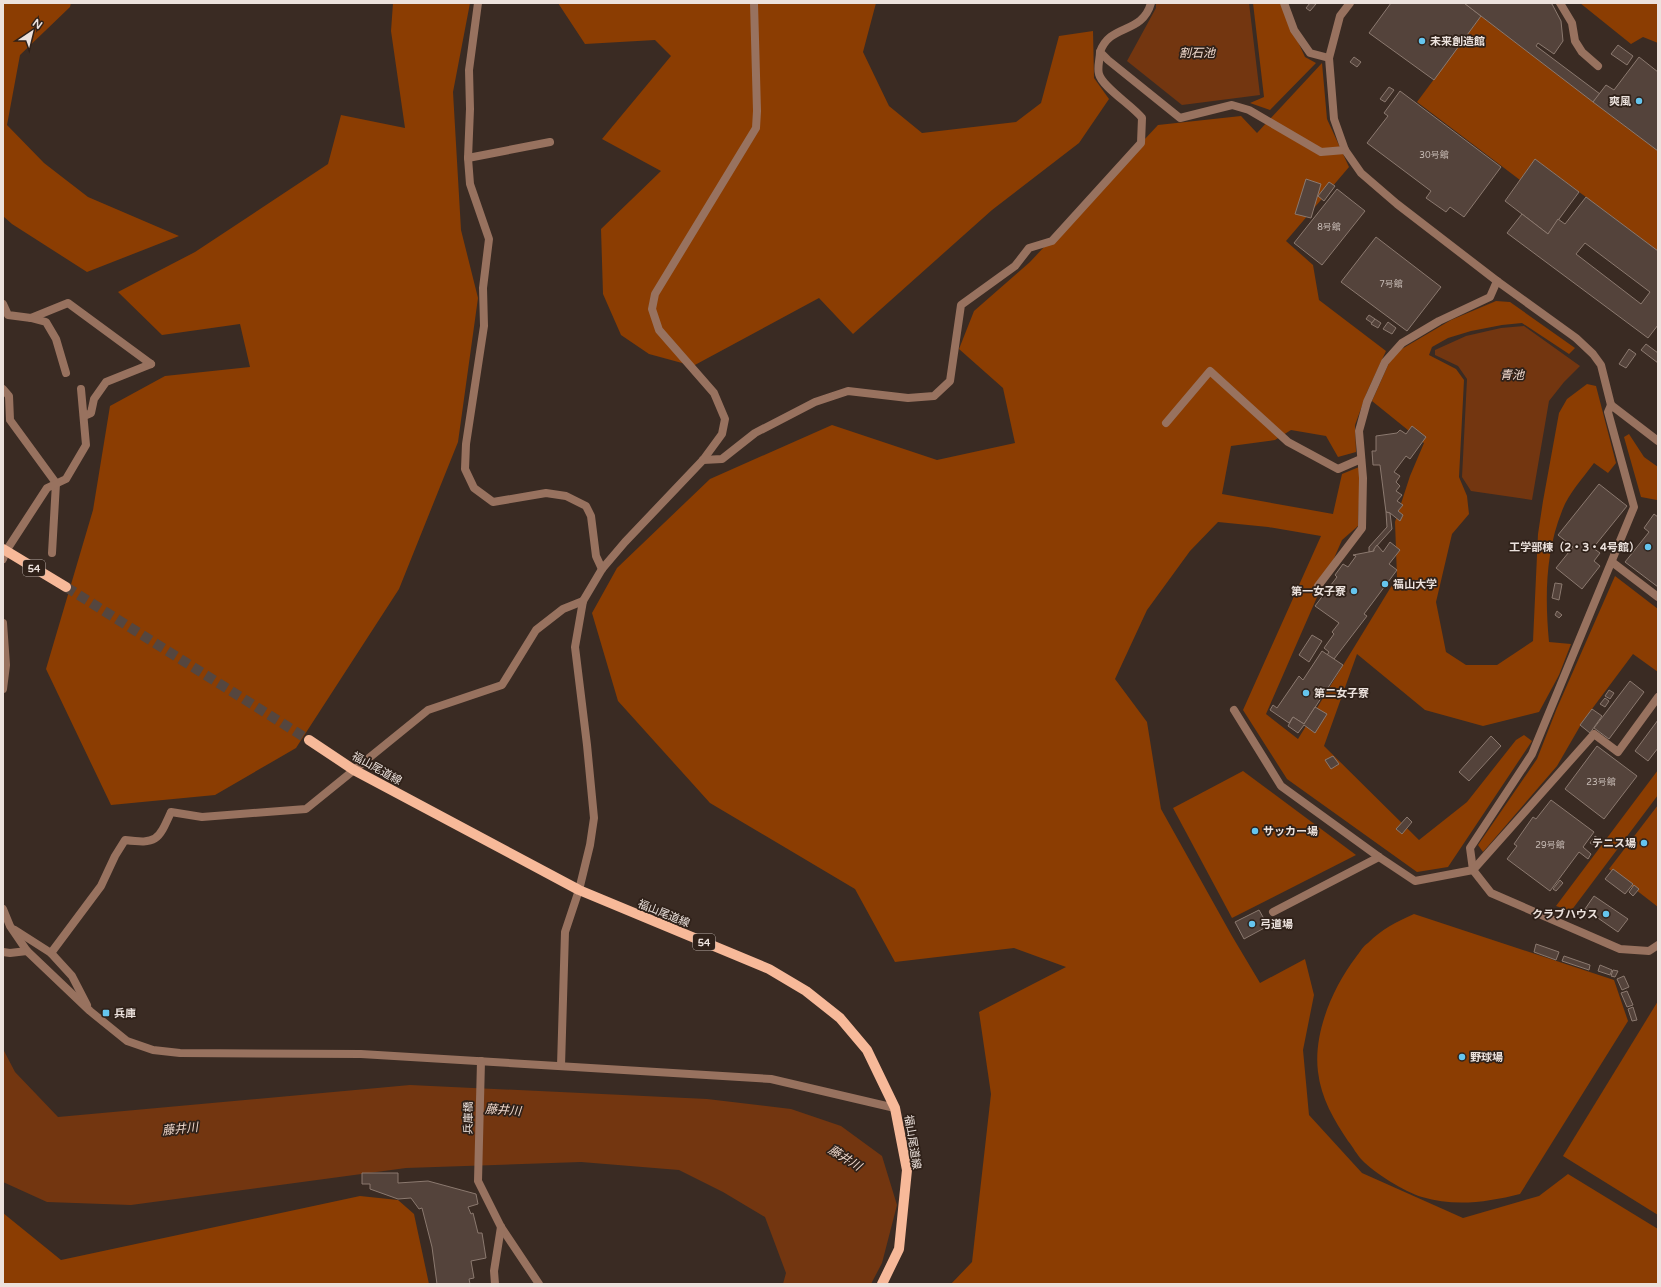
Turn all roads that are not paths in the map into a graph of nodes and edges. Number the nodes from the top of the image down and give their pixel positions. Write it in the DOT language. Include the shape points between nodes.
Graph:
graph roads {
  1 [pos="478,3"];
  2 [pos="754,3"];
  3 [pos="1151,3"];
  4 [pos="1284,3"];
  5 [pos="1350,3"];
  6 [pos="1560,3"];
  7 [pos="1100,52"];
  8 [pos="1329,58"];
  9 [pos="1598,66"];
  10 [pos="550,142"];
  11 [pos="1345,150"];
  12 [pos="468,158"];
  13 [pos="1497,281"];
  14 [pos="3,304"];
  15 [pos="31,318"];
  16 [pos="66,373"];
  17 [pos="3,389"];
  18 [pos="81,389"];
  19 [pos="1611,405"];
  20 [pos="84,416"];
  21 [pos="1166,423"];
  22 [pos="1658,441"];
  23 [pos="1361,458"];
  24 [pos="703,460"];
  25 [pos="56,483"];
  26 [pos="4,553"];
  27 [pos="52,553"];
  28 [pos="1612,562"];
  29 [pos="602,569"];
  30 [pos="1318,586"];
  31 [pos="66,587"];
  32 [pos="1658,597"];
  33 [pos="583,601"];
  34 [pos="3,623"];
  35 [pos="3,689"];
  36 [pos="1658,697"];
  37 [pos="1234,710"];
  38 [pos="309,740"];
  39 [pos="354,770"];
  40 [pos="1379,857"];
  41 [pos="1473,870"];
  42 [pos="579,890"];
  43 [pos="3,909"];
  44 [pos="1273,912"];
  45 [pos="10,926"];
  46 [pos="1658,945"];
  47 [pos="27,951"];
  48 [pos="7,952"];
  49 [pos="51,953"];
  50 [pos="90,1011"];
  51 [pos="481,1061"];
  52 [pos="561,1066"];
  53 [pos="895,1108"];
  54 [pos="501,1227"];
  55 [pos="494,1284"];
  56 [pos="539,1284"];
  57 [pos="882,1284"];
  1 -- 12 [label="street" via="469,70"];
  2 -- 24 [label="street" via="756,128 655,294 652,309 659,330 714,393 725,419 722,434"];
  3 -- 7 [label="street" via="1149,11 1140,22 1113,34 1103,44"];
  4 -- 8 [label="street" via="1294,30 1310,53"];
  5 -- 8 [label="street" via="1340,16"];
  6 -- 9 [label="street" via="1572,23 1575,41 1582,52"];
  7 -- 11 [label="street" via="1180,118 1232,105 1249,110 1321,152"];
  7 -- 24 [label="street" via="1098,74 1103,83 1142,118 1140,143 1052,241 1029,248 1015,266 961,305 950,381 934,396 908,398 848,391 815,402 756,433 722,459"];
  8 -- 11 [label="street" via="1334,119"];
  10 -- 12 [label="street"];
  11 -- 13 [label="street" via="1361,173"];
  12 -- 29 [label="street" via="470,184 489,238 483,288 484,326 466,444 466,469 474,488 493,502 546,493 566,496 586,506 591,516 596,556"];
  13 -- 19 [label="street" via="1576,338 1593,354 1601,365"];
  13 -- 23 [label="street" via="1490,297 1439,321 1402,343 1385,362 1359,431"];
  14 -- 15 [label="street" via="8,315"];
  15 -- 16 [label="street" via="46,322 56,339"];
  15 -- 20 [label="street" via="68,303 151,364 106,382 94,399 91,413"];
  17 -- 25 [label="street" via="9,396 10,420"];
  18 -- 20 [label="street"];
  19 -- 22 [label="street"];
  19 -- 28 [label="street" via="1608,412 1634,507"];
  20 -- 25 [label="street" via="86,445 66,479"];
  21 -- 23 [label="street" via="1210,371 1288,442 1338,469"];
  23 -- 30 [label="street" via="1362,528"];
  24 -- 29 [label="street"];
  25 -- 26 [label="street" via="47,488"];
  25 -- 27 [label="street"];
  26 -- 31 [label="main road, 54"];
  28 -- 32 [label="street"];
  28 -- 41 [label="street" via="1532,754 1470,848"];
  29 -- 33 [label="street"];
  33 -- 39 [label="street" via="563,609 536,630 502,685 428,710"];
  33 -- 42 [label="street" via="575,647 588,745 594,818"];
  34 -- 35 [label="street" via="6,665"];
  36 -- 41 [label="street" via="1618,752 1594,734"];
  37 -- 40 [label="street" via="1281,786"];
  38 -- 39 [label="main road, 福山尾道線 / 54"];
  39 -- 42 [label="main road, 福山尾道線 / 54"];
  39 -- 49 [label="street" via="306,809 202,817 171,812 156,839 146,843 125,840 101,886"];
  40 -- 41 [label="street" via="1414,881"];
  40 -- 44 [label="street"];
  41 -- 46 [label="street" via="1491,893 1620,949 1649,951"];
  42 -- 52 [label="street" via="565,932"];
  42 -- 53 [label="main road, 福山尾道線 / 54" via="769,969 806,991 840,1018 867,1050"];
  43 -- 45 [label="street"];
  45 -- 47 [label="street"];
  45 -- 49 [label="street"];
  47 -- 48 [label="street"];
  47 -- 50 [label="street"];
  49 -- 50 [label="street" via="72,976"];
  50 -- 51 [label="street" via="127,1041 160,1051 361,1054"];
  51 -- 52 [label="street"];
  51 -- 54 [label="street, 兵庫橋" via="478,1181"];
  52 -- 53 [label="street" via="771,1079"];
  53 -- 57 [label="main road, 福山尾道線 / 54" via="907,1170 899,1249"];
  54 -- 55 [label="street"];
  54 -- 56 [label="street, 兵庫橋"];
}
